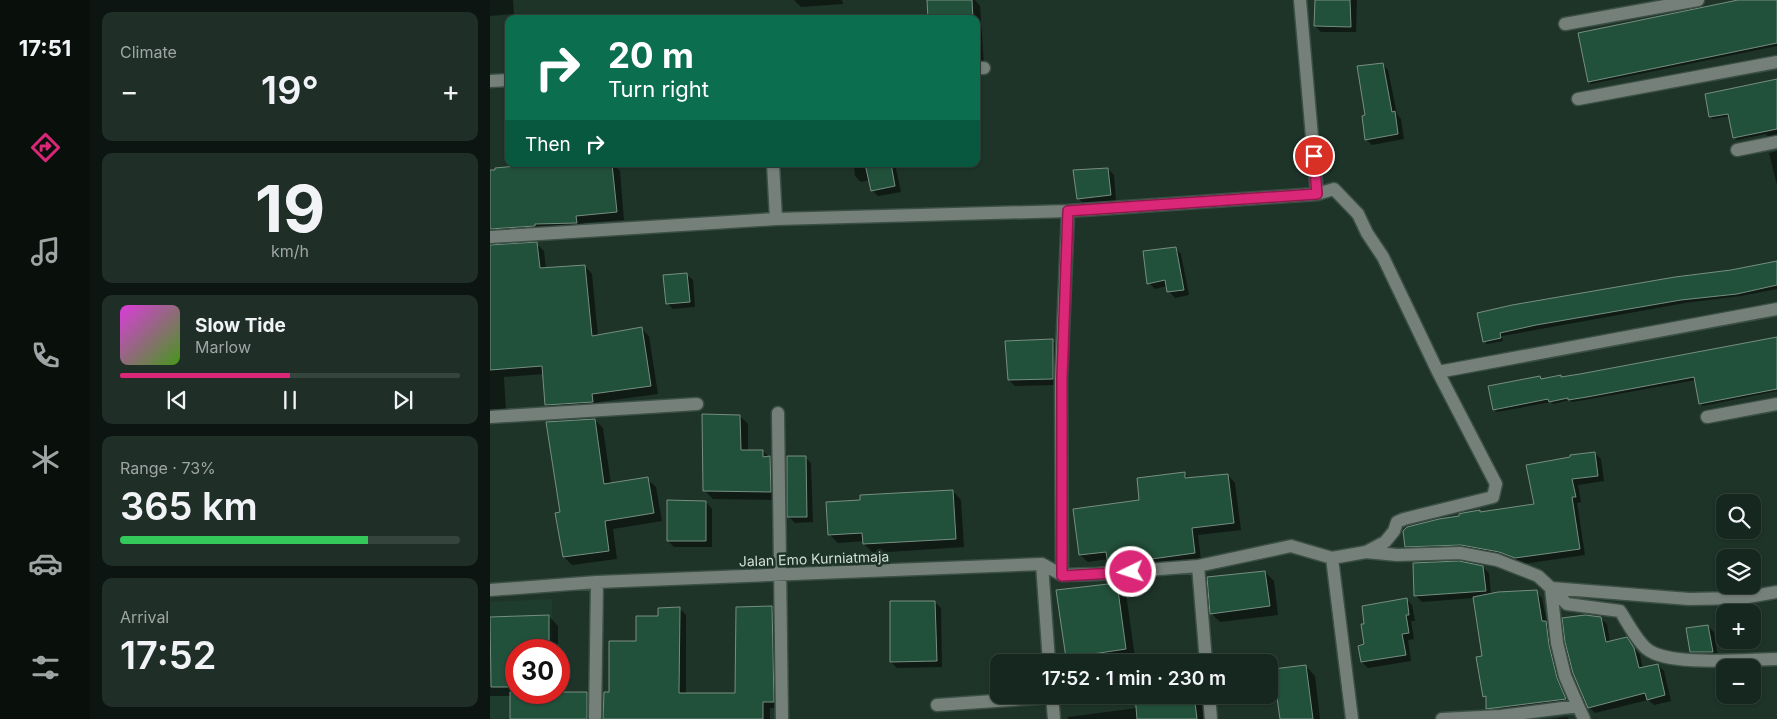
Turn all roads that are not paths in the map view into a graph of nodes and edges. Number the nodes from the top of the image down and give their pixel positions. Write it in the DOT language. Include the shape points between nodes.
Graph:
graph roads {
  1 [pos="1300,0"];
  2 [pos="1698,0"];
  3 [pos="1565,24"];
  4 [pos="1777,62"];
  5 [pos="505,80"];
  6 [pos="490,81"];
  7 [pos="1578,99"];
  8 [pos="1777,142"];
  9 [pos="1737,150"];
  10 [pos="773,167"];
  11 [pos="1317,194"];
  12 [pos="1068,211"];
  13 [pos="776,219"];
  14 [pos="490,237"];
  15 [pos="1777,310"];
  16 [pos="1438,372"];
  17 [pos="697,404"];
  18 [pos="1777,404"];
  19 [pos="778,413"];
  20 [pos="490,417"];
  21 [pos="1707,417"];
  22 [pos="1366,552"];
  23 [pos="1332,558"];
  24 [pos="1042,564"];
  25 [pos="1198,566"];
  26 [pos="781,575"];
  27 [pos="1062,576"];
  28 [pos="597,582"];
  29 [pos="1550,588"];
  30 [pos="490,590"];
  31 [pos="1777,592"];
  32 [pos="1048,654"];
  33 [pos="1205,654"];
  34 [pos="1777,658"];
  35 [pos="990,701"];
  36 [pos="1053,704"];
  37 [pos="1209,704"];
  38 [pos="937,705"];
  39 [pos="1578,706"];
  40 [pos="595,719"];
  41 [pos="782,719"];
  42 [pos="1054,719"];
  43 [pos="1210,719"];
  44 [pos="1352,719"];
  45 [pos="1442,719"];
  46 [pos="1584,719"];
  1 -- 11 [label="street"];
  2 -- 3 [label="street"];
  4 -- 7 [label="street"];
  5 -- 6 [label="street"];
  8 -- 9 [label="street"];
  10 -- 13 [label="street"];
  11 -- 12 [label="street"];
  11 -- 16 [label="street" via="1334,189 1358,214"];
  12 -- 13 [label="street"];
  12 -- 27 [label="street" via="1062,378"];
  13 -- 14 [label="street"];
  15 -- 16 [label="street"];
  16 -- 22 [label="street" via="1496,484 1494,497 1397,522 1385,542"];
  17 -- 20 [label="street"];
  18 -- 21 [label="street"];
  19 -- 26 [label="street"];
  22 -- 23 [label="street"];
  22 -- 29 [label="street" via="1397,555 1460,553 1497,560 1538,576"];
  23 -- 25 [label="street" via="1291,546"];
  23 -- 44 [label="street"];
  24 -- 26 [label="street, Jalan Emo Kurniatmaja"];
  24 -- 27 [label="street"];
  24 -- 32 [label="street"];
  25 -- 27 [label="street"];
  25 -- 33 [label="street"];
  26 -- 28 [label="street, Jalan Emo Kurniatmaja"];
  26 -- 41 [label="street"];
  28 -- 30 [label="street, Jalan Emo Kurniatmaja"];
  28 -- 40 [label="street"];
  29 -- 31 [label="street" via="1689,599 1742,598"];
  29 -- 34 [label="street" via="1567,604 1620,611 1646,649 1659,657 1685,661"];
  29 -- 39 [label="street" via="1557,643 1565,676"];
  35 -- 38 [label="street"];
  36 -- 42 [label="street"];
  37 -- 43 [label="street"];
  39 -- 45 [label="street" via="1501,716"];
  39 -- 46 [label="street"];
}
